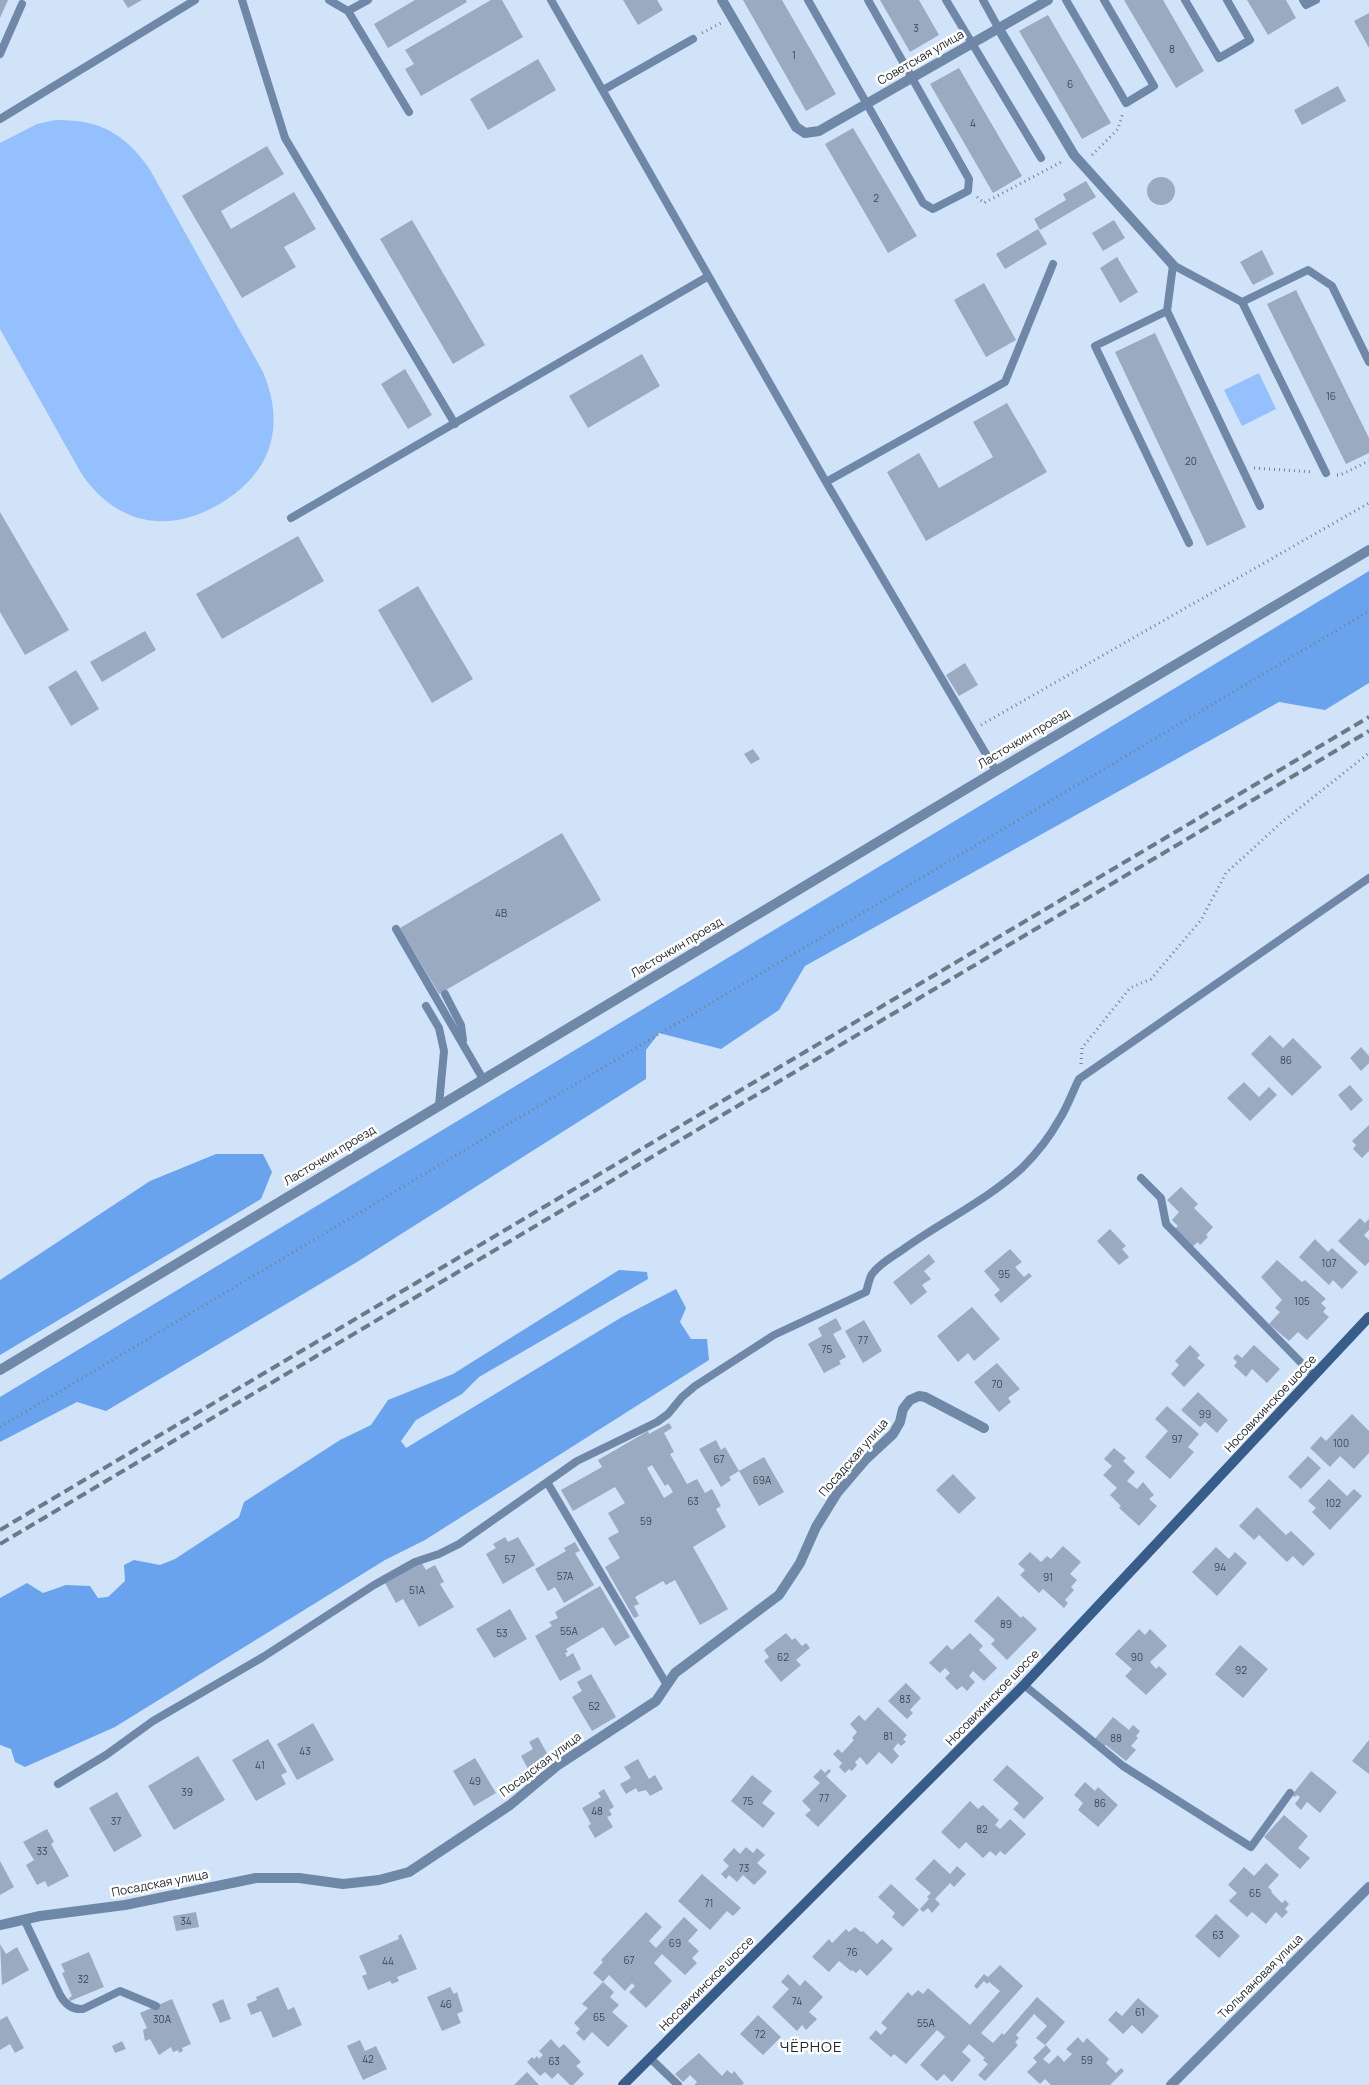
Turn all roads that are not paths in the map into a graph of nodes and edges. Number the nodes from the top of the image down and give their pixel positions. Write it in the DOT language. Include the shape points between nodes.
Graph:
graph roads {
  1 [pos="195,0"];
  2 [pos="242,0"];
  3 [pos="329,0"];
  4 [pos="368,0"];
  5 [pos="551,0"];
  6 [pos="722,0"];
  7 [pos="808,0"];
  8 [pos="868,0"];
  9 [pos="946,0"];
  10 [pos="982,0"];
  11 [pos="1048,0"];
  12 [pos="1066,0"];
  13 [pos="1104,0"];
  14 [pos="1186,0"];
  15 [pos="1227,0"];
  16 [pos="1303,0"];
  17 [pos="1316,0"];
  18 [pos="22,4"];
  19 [pos="348,12"];
  20 [pos="999,28"];
  21 [pos="693,39"];
  22 [pos="972,44"];
  23 [pos="0,54"];
  24 [pos="912,78"];
  25 [pos="604,90"];
  26 [pos="866,104"];
  27 [pos="409,112"];
  28 [pos="0,119"];
  29 [pos="1040,158"];
  30 [pos="1053,264"];
  31 [pos="1173,265"];
  32 [pos="707,277"];
  33 [pos="1242,302"];
  34 [pos="1167,311"];
  35 [pos="1369,362"];
  36 [pos="455,424"];
  37 [pos="1326,474"];
  38 [pos="826,482"];
  39 [pos="1260,506"];
  40 [pos="291,518"];
  41 [pos="1189,543"];
  42 [pos="1369,550"];
  43 [pos="996,771"];
  44 [pos="1369,878"];
  45 [pos="396,929"];
  46 [pos="445,994"];
  47 [pos="426,1006"];
  48 [pos="463,1044"];
  49 [pos="483,1079"];
  50 [pos="439,1105"];
  51 [pos="1141,1178"];
  52 [pos="1369,1317"];
  53 [pos="0,1370"];
  54 [pos="1314,1376"];
  55 [pos="984,1428"];
  56 [pos="547,1482"];
  57 [pos="1024,1685"];
  58 [pos="666,1686"];
  59 [pos="58,1784"];
  60 [pos="1290,1793"];
  61 [pos="1369,1887"];
  62 [pos="24,1919"];
  63 [pos="0,1925"];
  64 [pos="156,2006"];
  65 [pos="650,2058"];
  66 [pos="623,2085"];
  67 [pos="678,2085"];
  68 [pos="1171,2085"];
  1 -- 28 [label="lane"];
  2 -- 36 [label="lane" via="285,138"];
  3 -- 19 [label="lane"];
  4 -- 19 [label="lane"];
  5 -- 25 [label="lane"];
  6 -- 26 [label="street, Советская улица" via="796,127 805,133 819,131"];
  7 -- 26 [label="lane"];
  8 -- 24 [label="lane"];
  9 -- 22 [label="lane"];
  10 -- 20 [label="lane"];
  11 -- 20 [label="street, Советская улица"];
  12 -- 13 [label="lane" via="1126,103 1154,86"];
  14 -- 15 [label="lane" via="1219,58 1250,40"];
  16 -- 17 [label="lane" via="1306,5"];
  18 -- 23 [label="lane"];
  19 -- 27 [label="lane"];
  20 -- 22 [label="street, Советская улица"];
  20 -- 31 [label="street" via="1074,155"];
  21 -- 25 [label="lane"];
  22 -- 24 [label="street, Советская улица"];
  22 -- 29 [label="lane"];
  24 -- 26 [label="street, Советская улица"];
  24 -- 26 [label="lane" via="969,178 968,191 933,209 923,204"];
  25 -- 32 [label="lane"];
  30 -- 38 [label="lane" via="1005,382"];
  31 -- 33 [label="lane"];
  31 -- 34 [label="lane"];
  32 -- 36 [label="lane"];
  32 -- 38 [label="lane"];
  33 -- 35 [label="lane" via="1308,270 1332,286"];
  33 -- 37 [label="lane"];
  34 -- 39 [label="lane"];
  34 -- 41 [label="lane" via="1095,346"];
  36 -- 40 [label="lane"];
  38 -- 43 [label="lane"];
  42 -- 43 [label="street, Ласточкин проезд"];
  43 -- 49 [label="street, Ласточкин проезд"];
  44 -- 56 [label="lane" via="1079,1079 1050,1135 1020,1170 881,1265 872,1275 866,1292 774,1335 695,1386 657,1422 577,1460"];
  45 -- 48 [label="lane"];
  46 -- 48 [label="lane" via="460,1025"];
  47 -- 50 [label="lane" via="439,1028 444,1051"];
  48 -- 49 [label="lane"];
  49 -- 50 [label="street, Ласточкин проезд"];
  50 -- 53 [label="street, Ласточкин проезд"];
  51 -- 54 [label="lane" via="1161,1198 1166,1224"];
  52 -- 54 [label="main road, Носовихинское шоссе"];
  54 -- 57 [label="main road, Носовихинское шоссе"];
  55 -- 58 [label="street, Посадская улица" via="924,1397 910,1400 893,1434 837,1493 779,1595 675,1674"];
  56 -- 58 [label="lane"];
  56 -- 59 [label="lane" via="458,1544 415,1562 374,1585 262,1658 153,1721"];
  57 -- 60 [label="lane" via="1122,1766 1251,1847"];
  57 -- 65 [label="main road, Носовихинское шоссе"];
  58 -- 62 [label="street, Посадская улица" via="656,1701 558,1765 510,1805 409,1872 379,1880 342,1884 299,1878 256,1878 125,1905"];
  61 -- 68 [label="street, Тюльпановая улица"];
  62 -- 63 [label="street, Посадская улица"];
  62 -- 64 [label="lane" via="68,2006 82,2008 120,1991"];
  65 -- 66 [label="main road, Носовихинское шоссе"];
  65 -- 67 [label="lane"];
}
